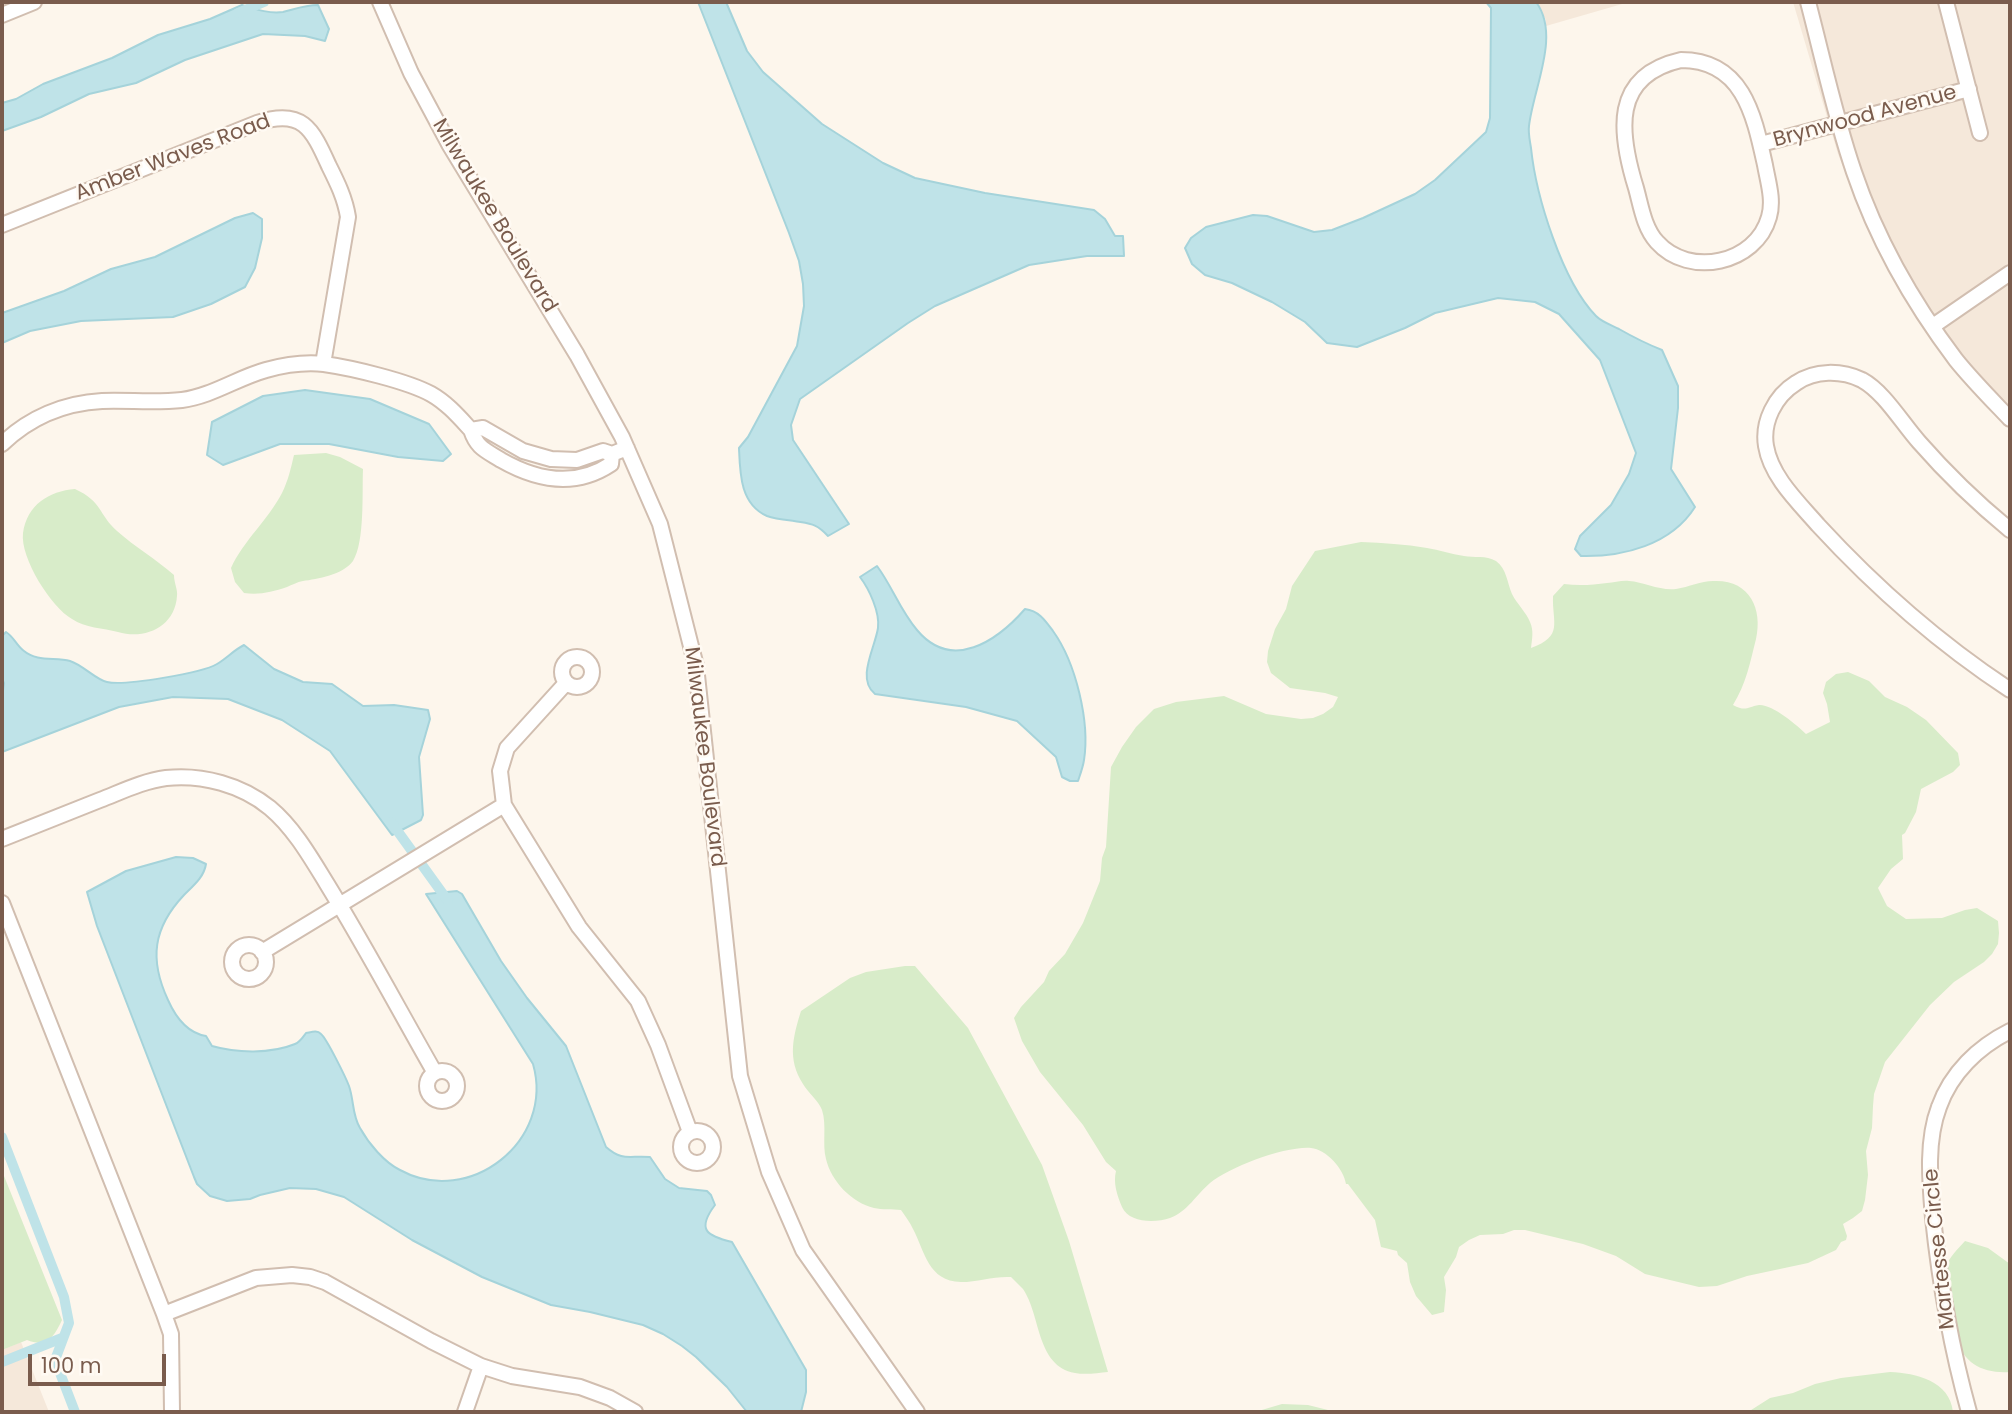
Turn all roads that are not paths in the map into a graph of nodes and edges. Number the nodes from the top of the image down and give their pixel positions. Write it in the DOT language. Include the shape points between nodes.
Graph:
graph roads {
  1 [pos="34,2"];
  2 [pos="380,2"];
  3 [pos="1808,2"];
  4 [pos="1946,2"];
  5 [pos="2,15"];
  6 [pos="1969,89"];
  7 [pos="1840,125"];
  8 [pos="1980,133"];
  9 [pos="1760,144"];
  10 [pos="2,225"];
  11 [pos="2010,273"];
  12 [pos="1933,326"];
  13 [pos="323,364"];
  14 [pos="2010,419"];
  15 [pos="471,430"];
  16 [pos="2,444"];
  17 [pos="627,448"];
  18 [pos="523,451"];
  19 [pos="612,454"];
  20 [pos="514,467"];
  21 [pos="2010,530"];
  22 [pos="566,682"];
  23 [pos="2010,690"];
  24 [pos="504,805"];
  25 [pos="2,839"];
  26 [pos="2,903"];
  27 [pos="339,904"];
  28 [pos="262,952"];
  29 [pos="2010,1031"];
  30 [pos="435,1073"];
  31 [pos="690,1132"];
  32 [pos="164,1314"];
  33 [pos="481,1366"];
  34 [pos="172,1412"];
  35 [pos="464,1412"];
  36 [pos="635,1412"];
  37 [pos="917,1412"];
  38 [pos="1969,1412"];
  1 -- 5 [label="street"];
  2 -- 17 [label="street, Milwaukee Boulevard" via="449,144 577,355"];
  3 -- 7 [label="street"];
  4 -- 6 [label="street"];
  6 -- 7 [label="street, Brynwood Avenue"];
  6 -- 8 [label="street"];
  7 -- 9 [label="street, Brynwood Avenue"];
  7 -- 12 [label="street" via="1880,236"];
  9 -- 9 [label="street" via="1771,205 1766,228 1751,246 1711,263 1680,258 1658,243 1645,220 1623,134 1628,98 1639,82 1658,67 1681,60 1719,69 1742,91"];
  10 -- 13 [label="street, Amber Waves Road" via="265,120 296,120 316,137 348,217"];
  11 -- 12 [label="street"];
  12 -- 14 [label="street" via="1957,361"];
  13 -- 15 [label="street" via="414,386 443,402"];
  13 -- 16 [label="street" via="265,370 191,398 101,401 62,408 25,425"];
  15 -- 18 [label="street" via="482,428"];
  15 -- 20 [label="street" via="483,449"];
  17 -- 19 [label="street"];
  17 -- 37 [label="street, Milwaukee Boulevard" via="660,524 696,666 740,1076 769,1172 803,1250"];
  18 -- 19 [label="street" via="565,460 603,451"];
  18 -- 20 [label="street"];
  19 -- 20 [label="street" via="611,464 578,479 547,478"];
  21 -- 23 [label="street" via="1952,478 1879,394 1861,380 1835,373 1808,376 1786,391 1772,409 1766,446 1774,468 1795,498 1894,603"];
  22 -- 24 [label="street" via="507,748 500,771"];
  24 -- 27 [label="street"];
  24 -- 31 [label="street" via="579,927 639,1001"];
  25 -- 27 [label="street" via="147,783 181,777 209,780 234,787 271,809 296,837"];
  26 -- 32 [label="street"];
  27 -- 28 [label="street"];
  27 -- 30 [label="street"];
  29 -- 38 [label="street, Martesse Circle" via="1983,1047 1954,1077 1939,1106 1931,1144 1938,1264 1950,1341"];
  32 -- 33 [label="street" via="256,1278 310,1277"];
  32 -- 34 [label="street" via="170,1334"];
  33 -- 35 [label="street"];
  33 -- 36 [label="street" via="580,1387"];
}
